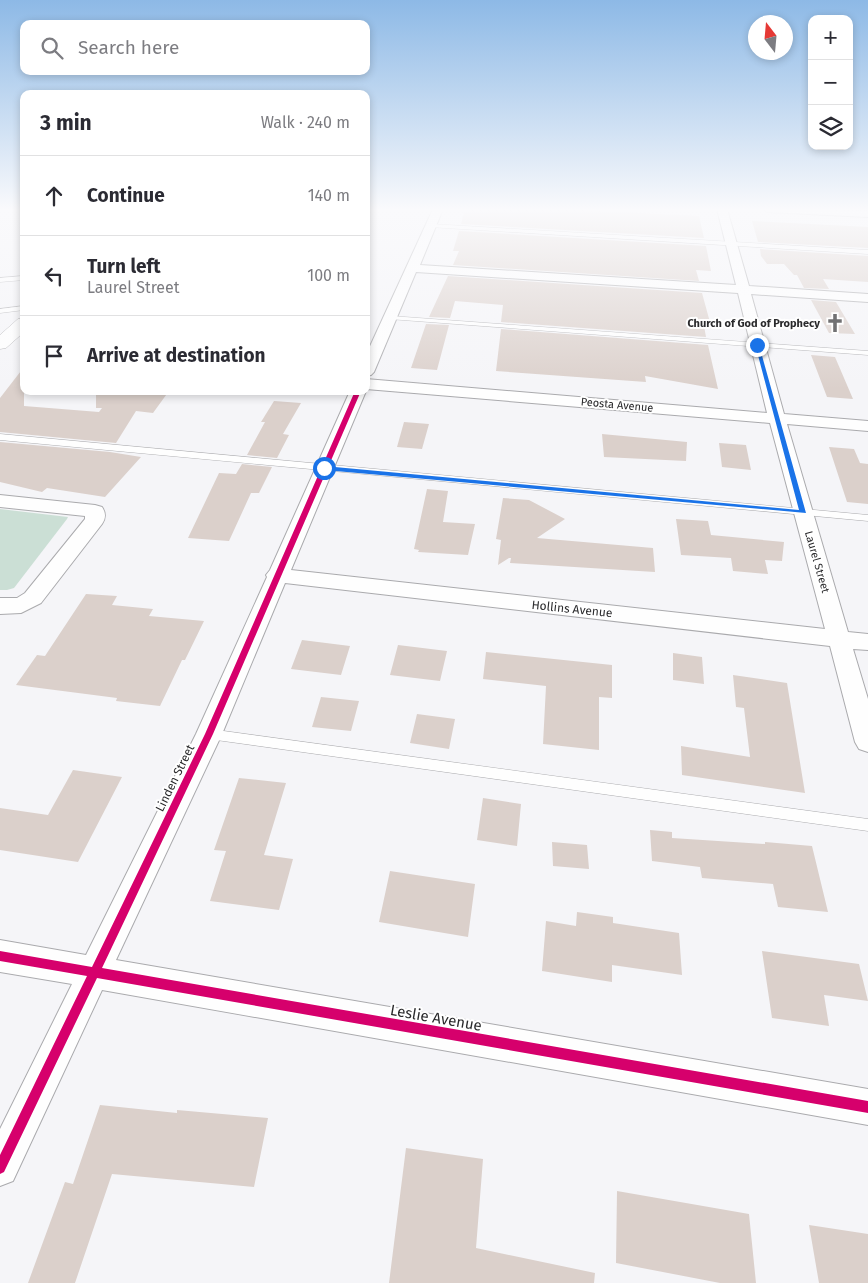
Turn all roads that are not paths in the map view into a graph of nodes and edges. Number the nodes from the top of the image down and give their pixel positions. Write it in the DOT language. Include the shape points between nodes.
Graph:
graph roads {
  1 [pos="413,268"];
  2 [pos="426,269"];
  3 [pos="736,269"];
  4 [pos="20,278"];
  5 [pos="0,280"];
  6 [pos="742,290"];
  7 [pos="868,298"];
  8 [pos="20,308"];
  9 [pos="0,311"];
  10 [pos="390,318"];
  11 [pos="20,327"];
  12 [pos="0,344"];
  13 [pos="757,345"];
  14 [pos="868,353"];
  15 [pos="370,363"];
  16 [pos="370,384"];
  17 [pos="356,395"];
  18 [pos="776,418"];
  19 [pos="868,426"];
  20 [pos="0,437"];
  21 [pos="324,468"];
  22 [pos="0,501"];
  23 [pos="803,512"];
  24 [pos="868,518"];
  25 [pos="276,575"];
  26 [pos="0,606"];
  27 [pos="839,639"];
  28 [pos="868,642"];
  29 [pos="209,734"];
  30 [pos="868,742"];
  31 [pos="868,825"];
  32 [pos="0,956"];
  33 [pos="94,972"];
  34 [pos="868,1107"];
  35 [pos="0,1168"];
  1 -- 10 [label="street"];
  2 -- 6 [label="street"];
  3 -- 6 [label="street, Laurel Street"];
  4 -- 5 [label="lane"];
  6 -- 7 [label="street"];
  6 -- 13 [label="street, Laurel Street"];
  8 -- 9 [label="lane"];
  10 -- 13 [label="lane"];
  10 -- 15 [label="street"];
  11 -- 12 [label="street"];
  13 -- 14 [label="lane"];
  13 -- 18 [label="street, Laurel Street"];
  16 -- 18 [label="street, Peosta Avenue"];
  17 -- 21 [label="street, Linden Street"];
  18 -- 19 [label="street, Peosta Avenue"];
  18 -- 23 [label="street, Laurel Street"];
  20 -- 21 [label="lane"];
  21 -- 23 [label="lane"];
  21 -- 25 [label="street, Linden Street"];
  22 -- 26 [label="street" via="95,511 95,520 33,598 21,606"];
  23 -- 24 [label="lane"];
  23 -- 27 [label="street, Laurel Street"];
  25 -- 27 [label="street, Hollins Avenue"];
  25 -- 29 [label="street, Linden Street"];
  27 -- 28 [label="street, Hollins Avenue"];
  27 -- 30 [label="street, Laurel Street"];
  29 -- 31 [label="lane"];
  29 -- 33 [label="street, Linden Street"];
  32 -- 33 [label="street, Leslie Avenue"];
  33 -- 34 [label="street, Leslie Avenue"];
  33 -- 35 [label="street, Linden Street"];
}
